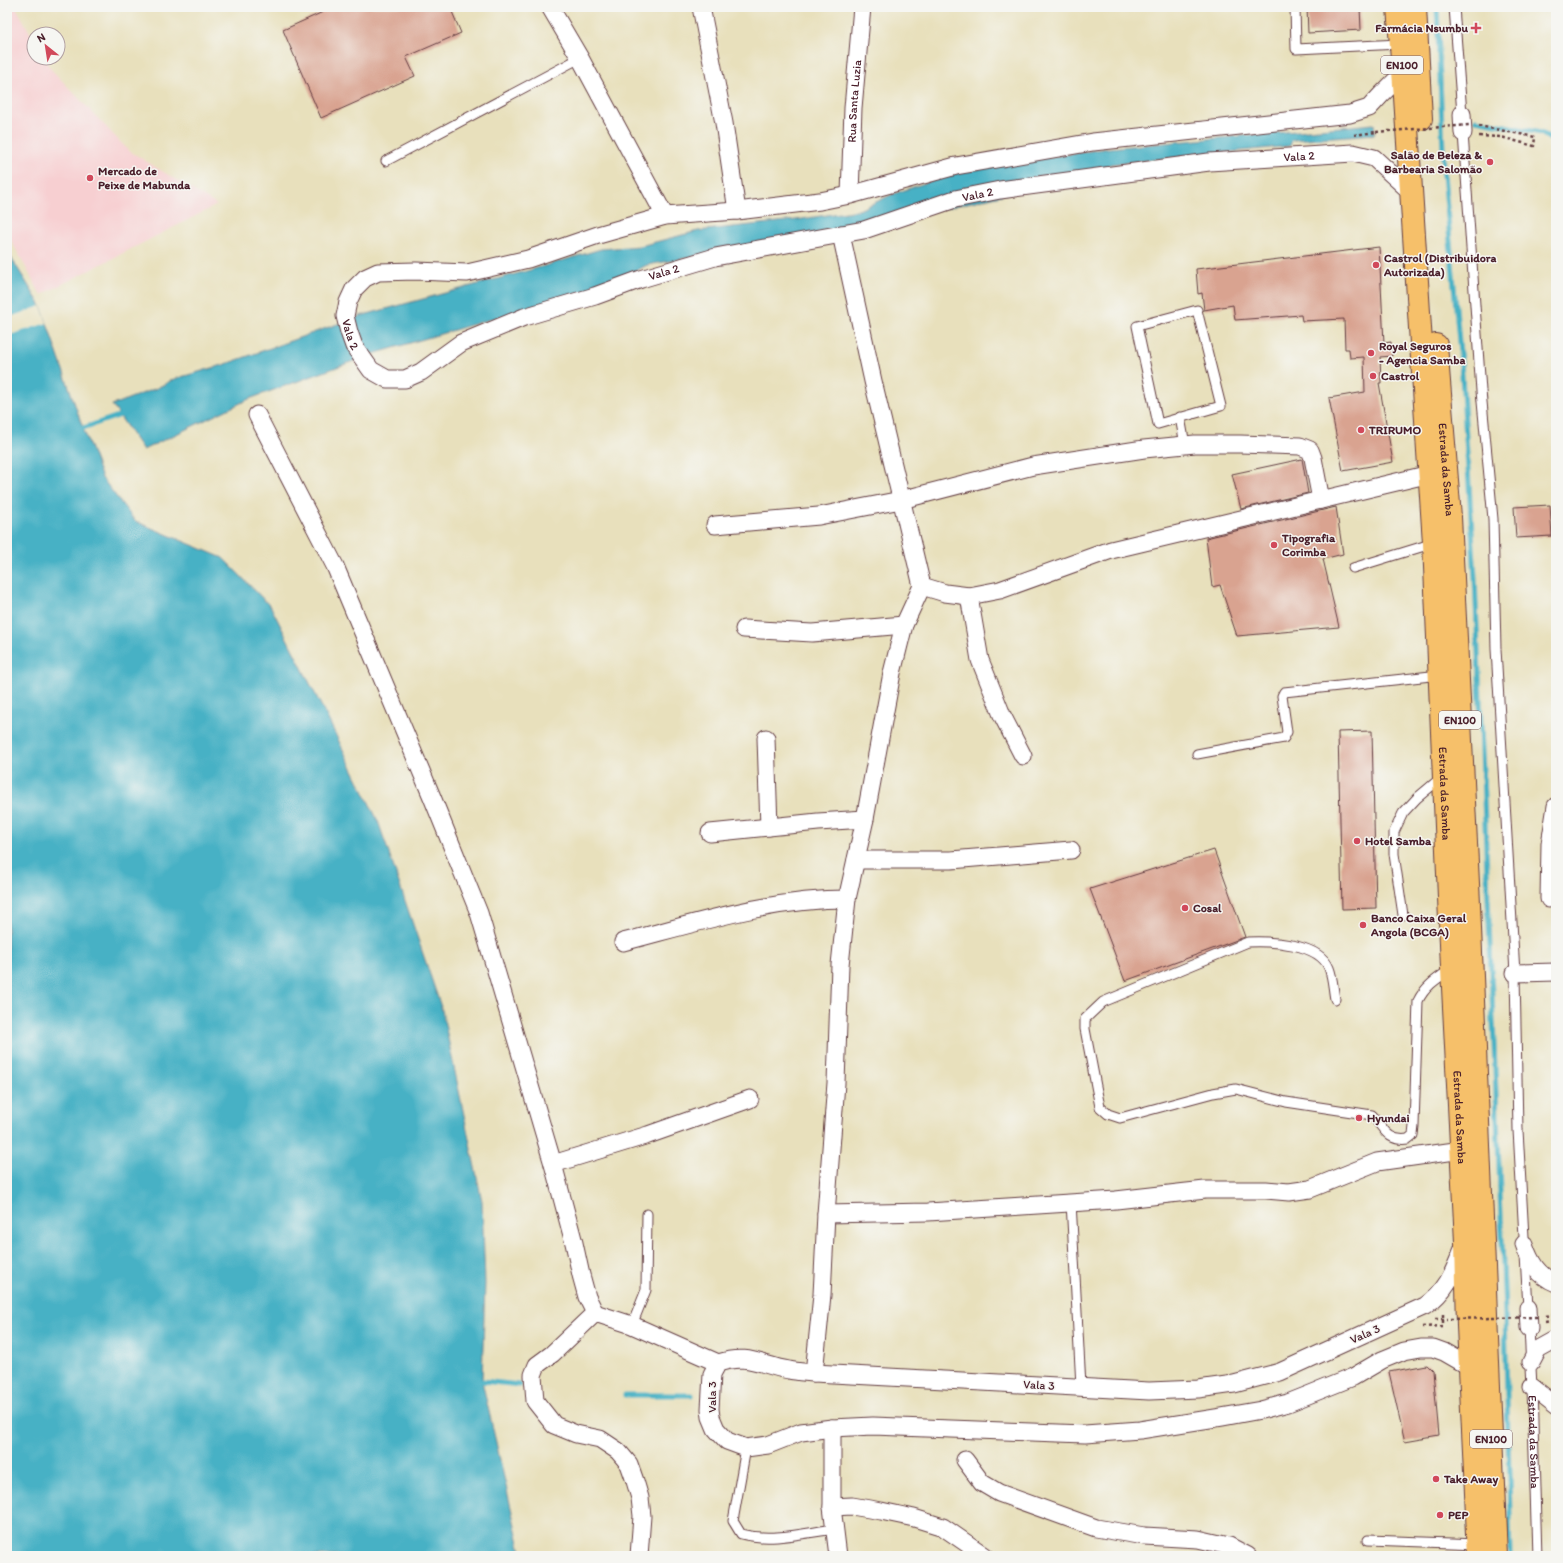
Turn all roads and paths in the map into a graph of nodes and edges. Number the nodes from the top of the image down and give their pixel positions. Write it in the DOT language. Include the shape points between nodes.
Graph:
graph roads {
  1 [pos="550,7"];
  2 [pos="701,7"];
  3 [pos="862,7"];
  4 [pos="1295,7"];
  5 [pos="1398,7"];
  6 [pos="1415,7"];
  7 [pos="1454,7"];
  8 [pos="1400,44"];
  9 [pos="580,58"];
  10 [pos="1402,74"];
  11 [pos="1468,127"];
  12 [pos="1376,132"];
  13 [pos="386,161"];
  14 [pos="1411,192"];
  15 [pos="850,195"];
  16 [pos="737,211"];
  17 [pos="665,216"];
  18 [pos="841,234"];
  19 [pos="257,415"];
  20 [pos="1180,417"];
  21 [pos="1184,445"];
  22 [pos="1430,474"];
  23 [pos="901,500"];
  24 [pos="1321,500"];
  25 [pos="715,525"];
  26 [pos="1434,543"];
  27 [pos="1353,568"];
  28 [pos="922,586"];
  29 [pos="968,596"];
  30 [pos="904,625"];
  31 [pos="744,629"];
  32 [pos="1440,675"];
  33 [pos="766,738"];
  34 [pos="1197,754"];
  35 [pos="1023,756"];
  36 [pos="1444,775"];
  37 [pos="1556,806"];
  38 [pos="865,819"];
  39 [pos="769,827"];
  40 [pos="710,833"];
  41 [pos="1070,850"];
  42 [pos="856,860"];
  43 [pos="847,899"];
  44 [pos="1549,899"];
  45 [pos="1403,915"];
  46 [pos="623,942"];
  47 [pos="1452,968"];
  48 [pos="1556,972"];
  49 [pos="1515,973"];
  50 [pos="1335,999"];
  51 [pos="750,1099"];
  52 [pos="1462,1150"];
  53 [pos="553,1164"];
  54 [pos="1071,1202"];
  55 [pos="647,1214"];
  56 [pos="826,1214"];
  57 [pos="1466,1242"];
  58 [pos="1524,1244"];
  59 [pos="1556,1282"];
  60 [pos="595,1313"];
  61 [pos="1450,1319"];
  62 [pos="1534,1319"];
  63 [pos="1556,1320"];
  64 [pos="632,1325"];
  65 [pos="1556,1339"];
  66 [pos="1531,1362"];
  67 [pos="1470,1367"];
  68 [pos="715,1368"];
  69 [pos="814,1373"];
  70 [pos="1081,1386"];
  71 [pos="1532,1387"];
  72 [pos="1556,1406"];
  73 [pos="832,1428"];
  74 [pos="746,1448"];
  75 [pos="965,1460"];
  76 [pos="832,1507"];
  77 [pos="835,1529"];
  78 [pos="1368,1540"];
  79 [pos="1485,1552"];
  80 [pos="639,1556"];
  81 [pos="838,1556"];
  82 [pos="985,1556"];
  83 [pos="1248,1556"];
  84 [pos="1537,1556"];
  1 -- 9 [label="street"];
  2 -- 16 [label="street" via="721,108"];
  3 -- 15 [label="street, Rua Santa Luzia" via="853,108"];
  4 -- 8 [label="lane" via="1296,49"];
  5 -- 8 [label="main road, Estrada da Samba / EN100"];
  6 -- 79 [label="main road, Estrada da Samba / EN100" via="1433,302 1450,517 1469,904"];
  7 -- 11 [label="lane, Estrada da Samba"];
  8 -- 10 [label="main road, Estrada da Samba / EN100"];
  9 -- 13 [label="lane"];
  9 -- 17 [label="street"];
  10 -- 14 [label="main road, Estrada da Samba / EN100"];
  10 -- 15 [label="street, Vala 2" via="1370,108 1350,114 1093,142 956,166"];
  11 -- 11 [label="path" via="1501,137 1534,146 1535,136"];
  11 -- 12 [label="path, bridge"];
  11 -- 49 [label="lane, Estrada da Samba" via="1481,391 1493,520 1496,649"];
  14 -- 18 [label="street, Vala 2" via="1374,158 1354,153 1209,162 1000,190 955,200 864,230"];
  14 -- 22 [label="main road, Estrada da Samba / EN100"];
  15 -- 16 [label="street, Vala 2"];
  16 -- 17 [label="street, Vala 2"];
  17 -- 18 [label="street, Vala 2" via="528,259 467,272 378,272 365,278 354,289 348,302 345,316 354,346 371,370 387,379 405,379 421,372 461,344 524,317 715,258"];
  18 -- 23 [label="street"];
  19 -- 53 [label="street" via="335,566 479,913"];
  20 -- 20 [label="lane" via="1158,424 1137,326 1197,310 1220,406"];
  20 -- 21 [label="lane"];
  21 -- 23 [label="street" via="1033,466"];
  21 -- 24 [label="street" via="1300,446 1310,450"];
  22 -- 24 [label="street"];
  22 -- 26 [label="main road, Estrada da Samba / EN100"];
  23 -- 25 [label="street" via="819,516"];
  23 -- 28 [label="street"];
  24 -- 29 [label="street" via="1111,550 1000,590"];
  26 -- 27 [label="lane"];
  26 -- 32 [label="main road, Estrada da Samba / EN100"];
  28 -- 29 [label="street"];
  28 -- 30 [label="street"];
  29 -- 35 [label="street" via="980,660 1002,715"];
  30 -- 31 [label="street" via="812,633"];
  30 -- 38 [label="street" via="892,673"];
  32 -- 34 [label="lane" via="1284,692 1282,696 1287,732 1284,738"];
  32 -- 36 [label="main road, Estrada da Samba / EN100"];
  33 -- 39 [label="street"];
  36 -- 45 [label="lane" via="1403,813 1394,832 1394,854"];
  36 -- 47 [label="main road, Estrada da Samba / EN100"];
  37 -- 44 [label="street" via="1550,844"];
  38 -- 39 [label="street"];
  38 -- 42 [label="street"];
  39 -- 40 [label="street"];
  41 -- 42 [label="street" via="951,860"];
  42 -- 43 [label="street"];
  43 -- 46 [label="street" via="820,899 735,912"];
  43 -- 56 [label="street" via="840,965 836,1083"];
  47 -- 50 [label="lane" via="1422,992 1418,1001 1414,1126 1408,1139 1394,1139 1386,1134 1372,1115 1286,1102 1236,1089 1120,1118 1108,1114 1100,1107 1085,1019 1103,1002 1248,942 1265,942 1312,951 1324,959 1329,969"];
  47 -- 52 [label="main road, Estrada da Samba / EN100"];
  48 -- 49 [label="street"];
  49 -- 58 [label="lane, Estrada da Samba" via="1518,1130"];
  51 -- 53 [label="street" via="648,1135"];
  52 -- 54 [label="street" via="1377,1162 1331,1182 1289,1192 1205,1190"];
  52 -- 57 [label="main road, Estrada da Samba / EN100"];
  53 -- 60 [label="street" via="587,1297"];
  54 -- 56 [label="street" via="928,1212"];
  54 -- 70 [label="lane"];
  55 -- 64 [label="lane" via="646,1290"];
  56 -- 69 [label="street" via="822,1295"];
  57 -- 67 [label="main road, Estrada da Samba / EN100"];
  57 -- 70 [label="street, Vala 3" via="1445,1288 1425,1306 1280,1372 1234,1384 1176,1391"];
  58 -- 59 [label="street" via="1530,1262 1547,1279"];
  58 -- 62 [label="lane, Estrada da Samba"];
  60 -- 64 [label="street"];
  60 -- 80 [label="street" via="537,1365 533,1375 535,1401 554,1425 576,1434 600,1439 618,1451 629,1464 640,1498 642,1516"];
  61 -- 62 [label="path, bridge"];
  62 -- 63 [label="path"];
  62 -- 66 [label="lane, Estrada da Samba"];
  64 -- 68 [label="street"];
  65 -- 66 [label="street" via="1538,1349"];
  66 -- 71 [label="lane, Estrada da Samba"];
  67 -- 73 [label="street, Vala 3" via="1434,1348 1404,1351 1353,1377 1288,1403 1238,1415 1140,1430 1085,1434 873,1426"];
  67 -- 79 [label="main road, Estrada da Samba / EN100"];
  68 -- 69 [label="street, Vala 3" via="730,1359 745,1358 790,1371"];
  68 -- 74 [label="street, Vala 3" via="710,1409 716,1429 726,1441"];
  69 -- 70 [label="street, Vala 3"];
  71 -- 72 [label="street"];
  71 -- 84 [label="lane, Estrada da Samba"];
  73 -- 74 [label="street, Vala 3" via="801,1432 768,1445"];
  73 -- 76 [label="street"];
  74 -- 77 [label="lane" via="734,1521 741,1534 754,1538 779,1537"];
  75 -- 83 [label="street" via="982,1483 998,1493 1096,1528 1144,1536 1198,1539 1229,1546"];
  76 -- 77 [label="street"];
  76 -- 82 [label="street" via="852,1506 881,1511 943,1527"];
  77 -- 81 [label="street"];
  78 -- 79 [label="lane"];
}
